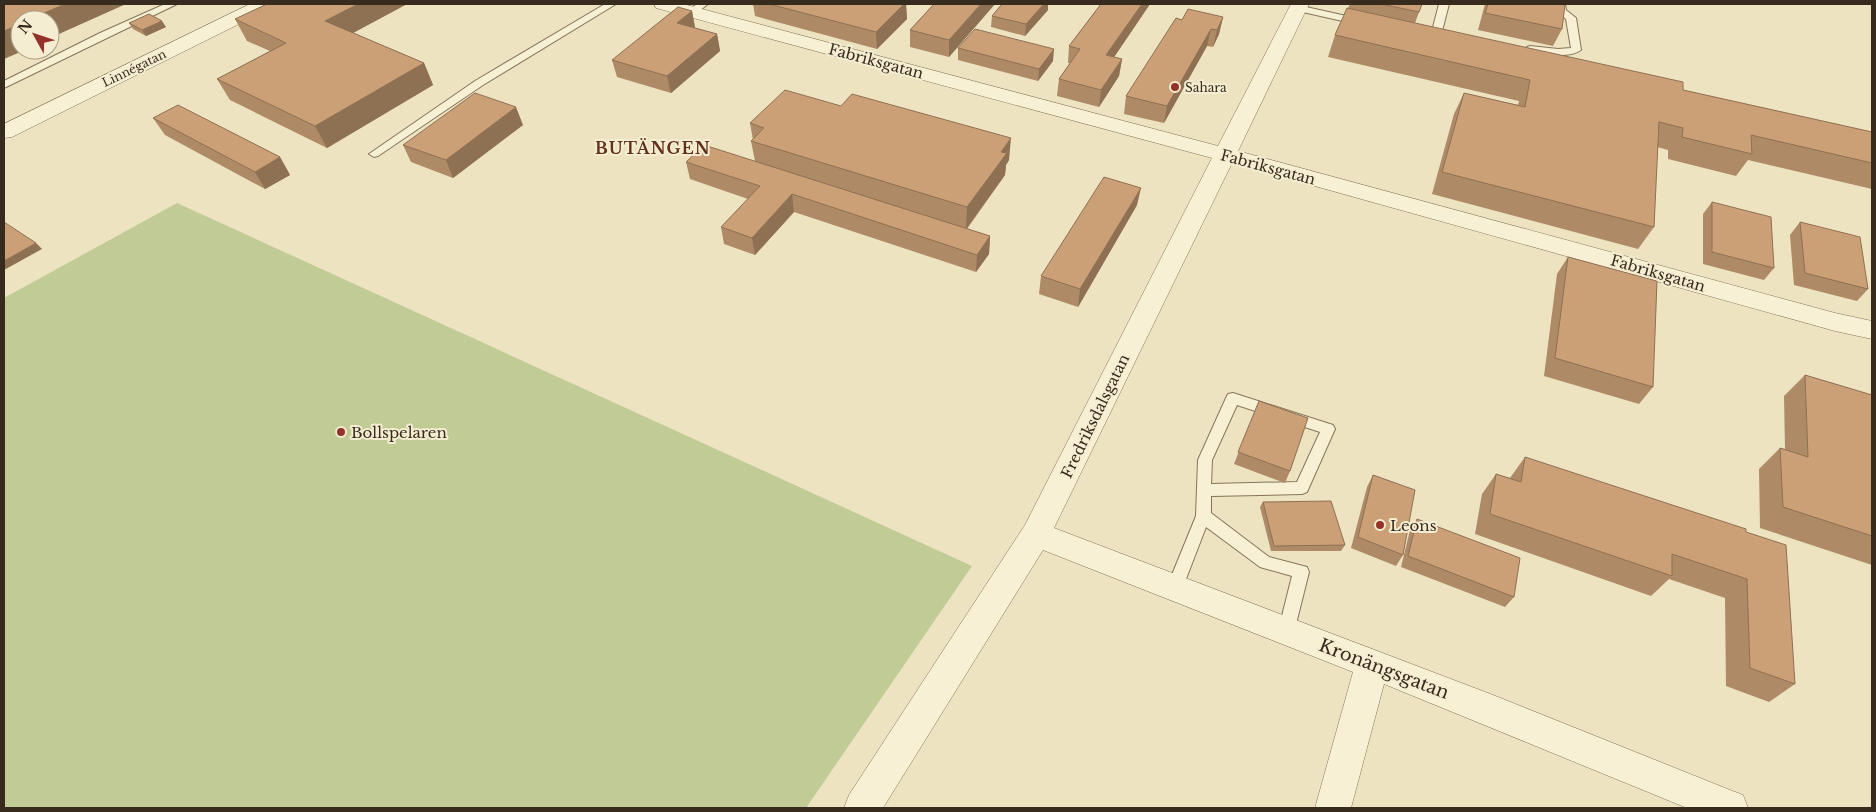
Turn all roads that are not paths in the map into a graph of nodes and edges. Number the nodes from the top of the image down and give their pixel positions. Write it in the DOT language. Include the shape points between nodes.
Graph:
graph roads {
  1 [pos="172,4"];
  2 [pos="264,4"];
  3 [pos="611,4"];
  4 [pos="663,4"];
  5 [pos="1444,4"];
  6 [pos="1561,4"];
  7 [pos="1299,5"];
  8 [pos="697,8"];
  9 [pos="1371,24"];
  10 [pos="1416,35"];
  11 [pos="1530,49"];
  12 [pos="4,85"];
  13 [pos="4,132"];
  14 [pos="374,154"];
  15 [pos="1225,155"];
  16 [pos="1872,330"];
  17 [pos="1204,490"];
  18 [pos="1203,516"];
  19 [pos="1036,534"];
  20 [pos="1175,587"];
  21 [pos="1286,632"];
  22 [pos="1372,665"];
  23 [pos="862,808"];
  24 [pos="1333,808"];
  25 [pos="1730,808"];
  1 -- 12 [label="lane"];
  2 -- 13 [label="street, Linnégatan"];
  3 -- 14 [label="lane" via="479,83"];
  4 -- 8 [label="street, Fabriksgatan"];
  5 -- 10 [label="lane" via="1435,39"];
  6 -- 11 [label="lane" via="1560,11 1570,18 1576,50"];
  7 -- 9 [label="lane"];
  7 -- 15 [label="street, Fredriksdalsgatan"];
  8 -- 15 [label="street, Fabriksgatan"];
  15 -- 16 [label="street, Fabriksgatan"];
  15 -- 19 [label="street, Fredriksdalsgatan"];
  17 -- 17 [label="lane" via="1206,460 1233,398 1328,429 1302,488"];
  17 -- 18 [label="lane"];
  18 -- 20 [label="lane"];
  18 -- 21 [label="lane" via="1265,562 1301,572"];
  19 -- 20 [label="street, Kronängsgatan"];
  19 -- 23 [label="street, Fredriksdalsgatan"];
  20 -- 21 [label="street, Kronängsgatan"];
  21 -- 22 [label="street, Kronängsgatan"];
  22 -- 24 [label="street"];
  22 -- 25 [label="street, Kronängsgatan"];
}
